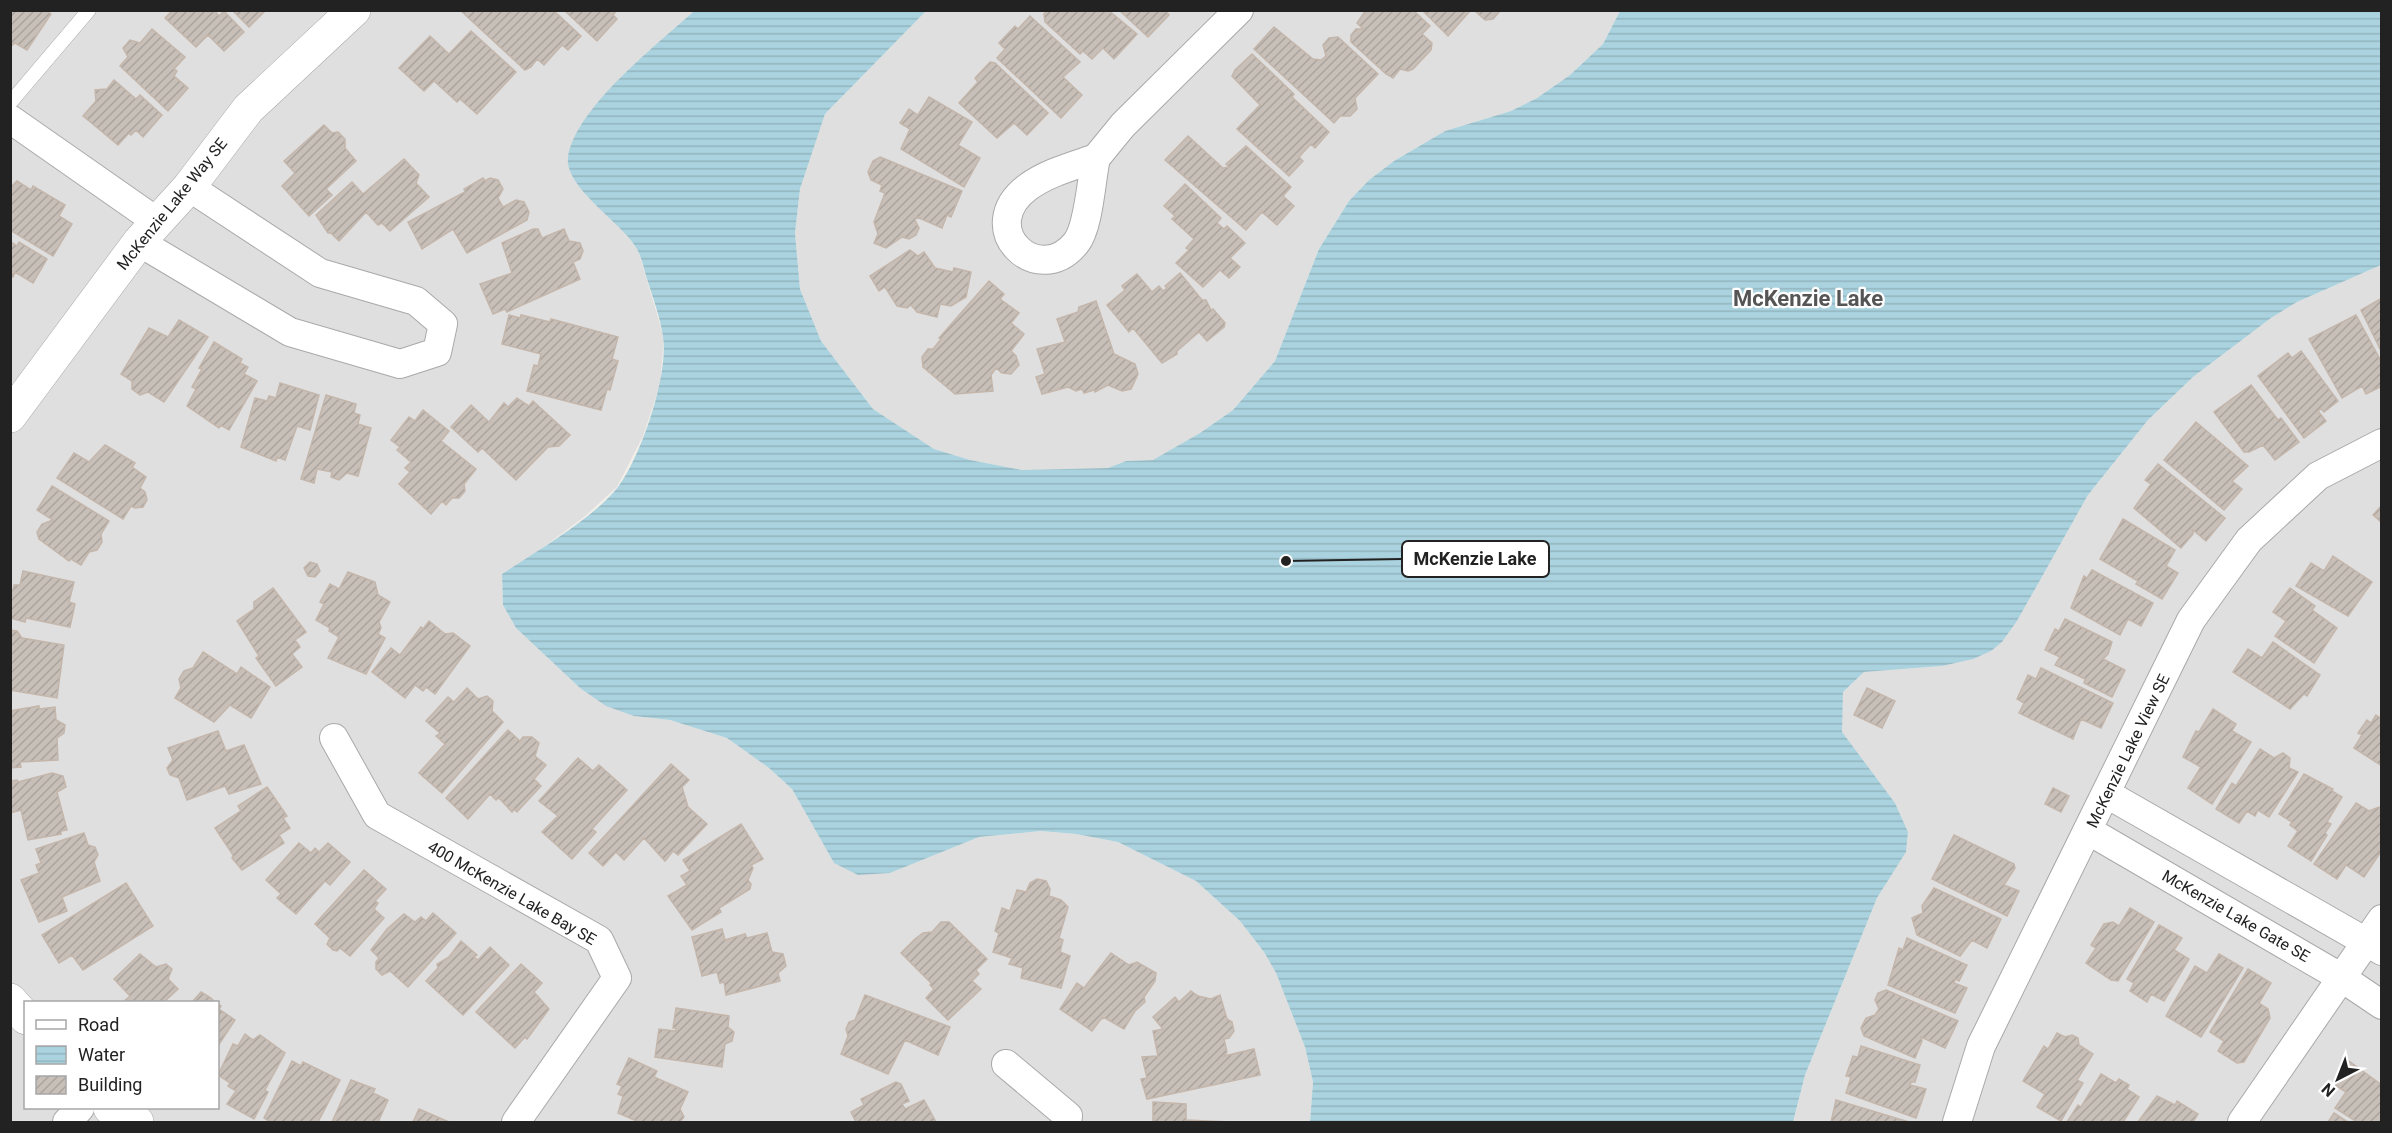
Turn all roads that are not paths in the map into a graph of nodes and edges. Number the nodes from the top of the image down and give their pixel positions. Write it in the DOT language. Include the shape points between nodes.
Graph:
graph roads {
  1 [pos="89,10"];
  2 [pos="1239,10"];
  3 [pos="352,11"];
  4 [pos="10,103"];
  5 [pos="10,119"];
  6 [pos="1096,158"];
  7 [pos="189,187"];
  8 [pos="147,231"];
  9 [pos="10,416"];
  10 [pos="2382,443"];
  11 [pos="334,738"];
  12 [pos="2107,794"];
  13 [pos="2089,831"];
  14 [pos="2377,937"];
  15 [pos="2342,978"];
  16 [pos="10,999"];
  17 [pos="2382,1005"];
  18 [pos="24,1016"];
  19 [pos="1006,1064"];
  20 [pos="78,1109"];
  21 [pos="114,1109"];
  22 [pos="67,1122"];
  23 [pos="137,1122"];
  24 [pos="516,1122"];
  25 [pos="1067,1122"];
  26 [pos="1957,1122"];
  27 [pos="2242,1122"];
  1 -- 4 [label="lane"];
  2 -- 6 [label="street"];
  3 -- 7 [label="street, McKenzie Lake Way SE" via="248,109"];
  5 -- 8 [label="street"];
  7 -- 8 [label="street, McKenzie Lake Way SE"];
  7 -- 8 [label="street" via="320,273 416,301 443,324 437,352 400,364 290,332"];
  8 -- 9 [label="street, McKenzie Lake Way SE"];
  10 -- 12 [label="street, McKenzie Lake View SE" via="2318,476 2249,540 2191,620"];
  11 -- 24 [label="street, 400 McKenzie Lake Bay SE" via="377,815 599,940 617,978"];
  12 -- 13 [label="street, McKenzie Lake View SE"];
  12 -- 14 [label="street"];
  13 -- 15 [label="street, McKenzie Lake Gate SE"];
  13 -- 26 [label="street, McKenzie Lake View SE" via="1981,1046"];
  14 -- 15 [label="street"];
  15 -- 17 [label="street, McKenzie Lake Gate SE"];
  15 -- 27 [label="street"];
  16 -- 18 [label="street"];
  19 -- 25 [label="street" via="1068,1116"];
  20 -- 22 [label="street"];
  21 -- 23 [label="street"];
}
